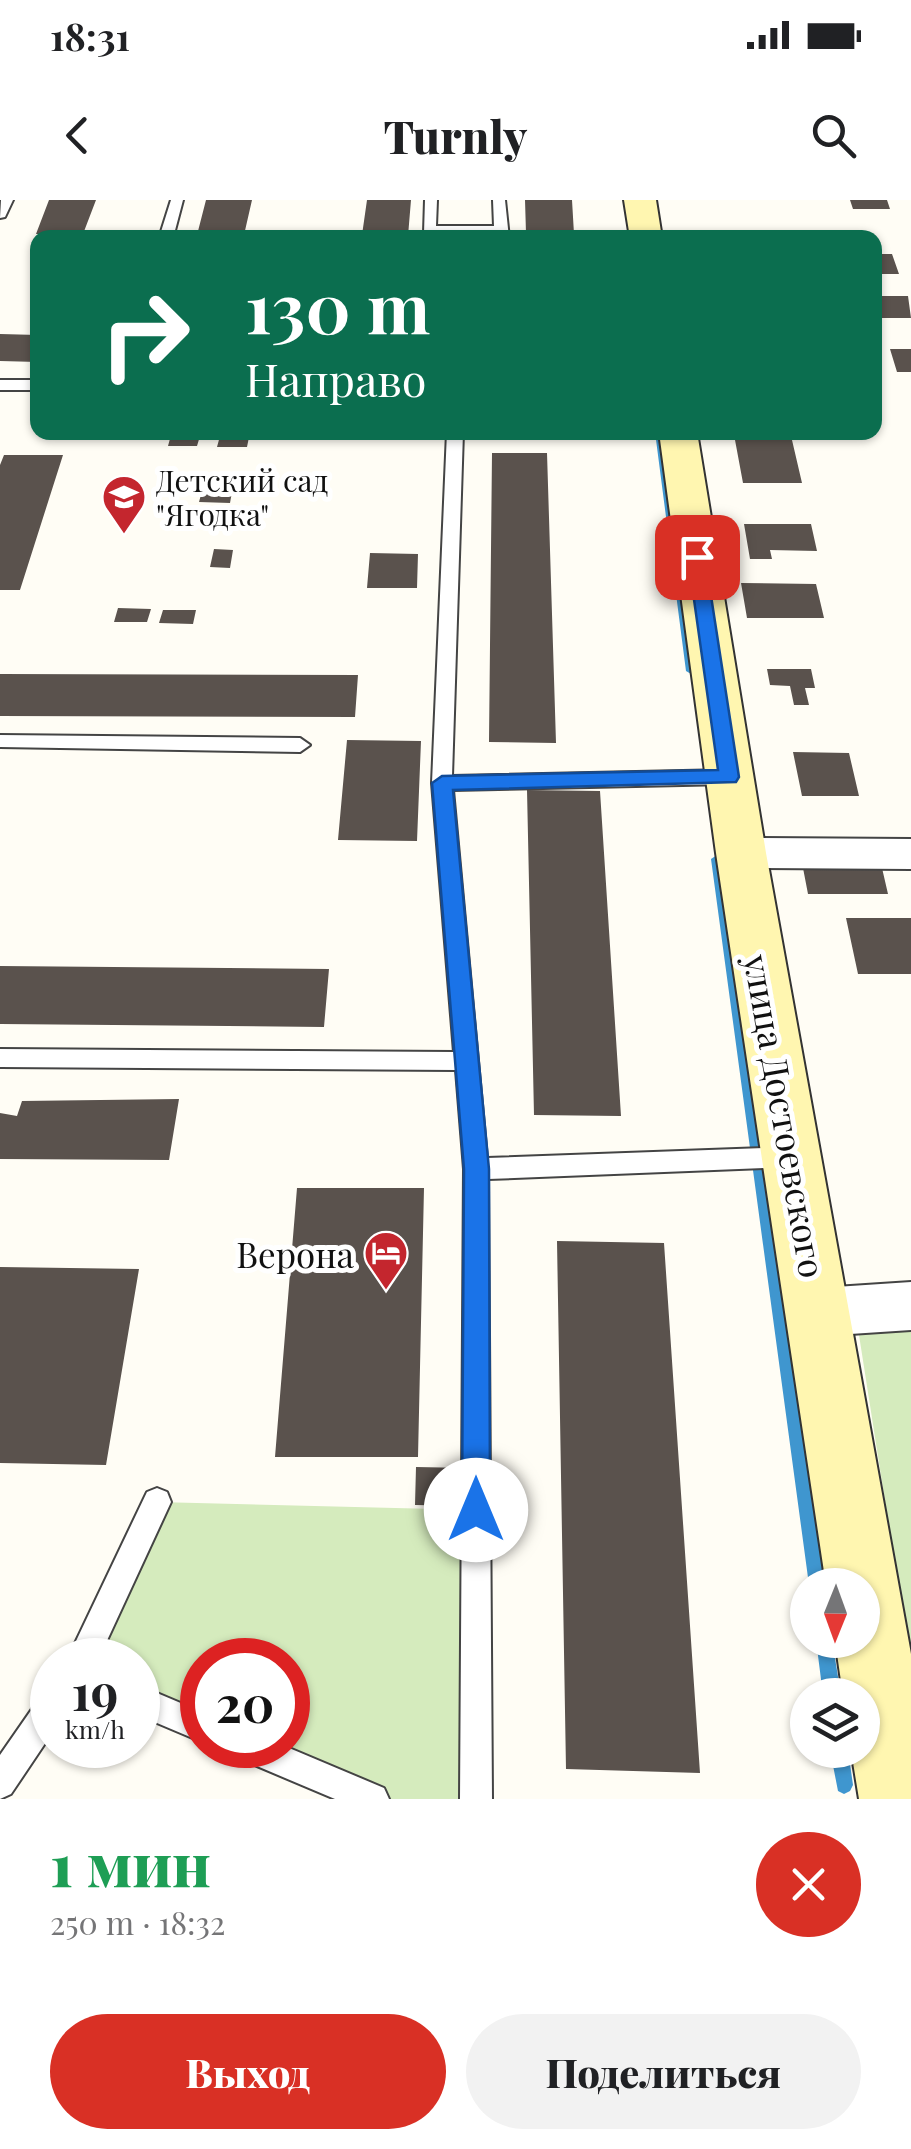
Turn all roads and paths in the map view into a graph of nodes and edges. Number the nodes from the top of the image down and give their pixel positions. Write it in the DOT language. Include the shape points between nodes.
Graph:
graph roads {
  1 [pos="6,200"];
  2 [pos="177,200"];
  3 [pos="431,200"];
  4 [pos="499,200"];
  5 [pos="640,200"];
  6 [pos="0,214"];
  7 [pos="168,230"];
  8 [pos="429,230"];
  9 [pos="502,230"];
  10 [pos="645,230"];
  11 [pos="0,385"];
  12 [pos="30,385"];
  13 [pos="455,440"];
  14 [pos="679,440"];
  15 [pos="0,741"];
  16 [pos="300,745"];
  17 [pos="729,777"];
  18 [pos="442,783"];
  19 [pos="741,854"];
  20 [pos="911,854"];
  21 [pos="0,1058"];
  22 [pos="466,1061"];
  23 [pos="791,1157"];
  24 [pos="476,1169"];
  25 [pos="911,1306"];
  26 [pos="820,1312"];
  27 [pos="157,1502"];
  28 [pos="92,1638"];
  29 [pos="30,1739"];
  30 [pos="299,1768"];
  31 [pos="0,1783"];
  32 [pos="373,1799"];
  33 [pos="476,1799"];
  34 [pos="898,1799"];
  1 -- 6 [label="lane"];
  2 -- 7 [label="lane"];
  3 -- 8 [label="lane"];
  4 -- 9 [label="lane"];
  5 -- 10 [label="street"];
  11 -- 12 [label="lane"];
  13 -- 18 [label="lane"];
  14 -- 17 [label="street, улица Достоевского"];
  15 -- 16 [label="lane"];
  17 -- 18 [label="lane"];
  17 -- 19 [label="street, улица Достоевского"];
  18 -- 22 [label="lane"];
  19 -- 20 [label="street"];
  19 -- 23 [label="street, улица Достоевского"];
  21 -- 22 [label="lane"];
  22 -- 24 [label="lane"];
  23 -- 24 [label="lane"];
  23 -- 26 [label="street, улица Достоевского"];
  24 -- 33 [label="lane"];
  25 -- 26 [label="street"];
  26 -- 34 [label="street, улица Достоевского"];
  27 -- 28 [label="lane"];
  29 -- 31 [label="lane"];
  30 -- 32 [label="lane"];
}
